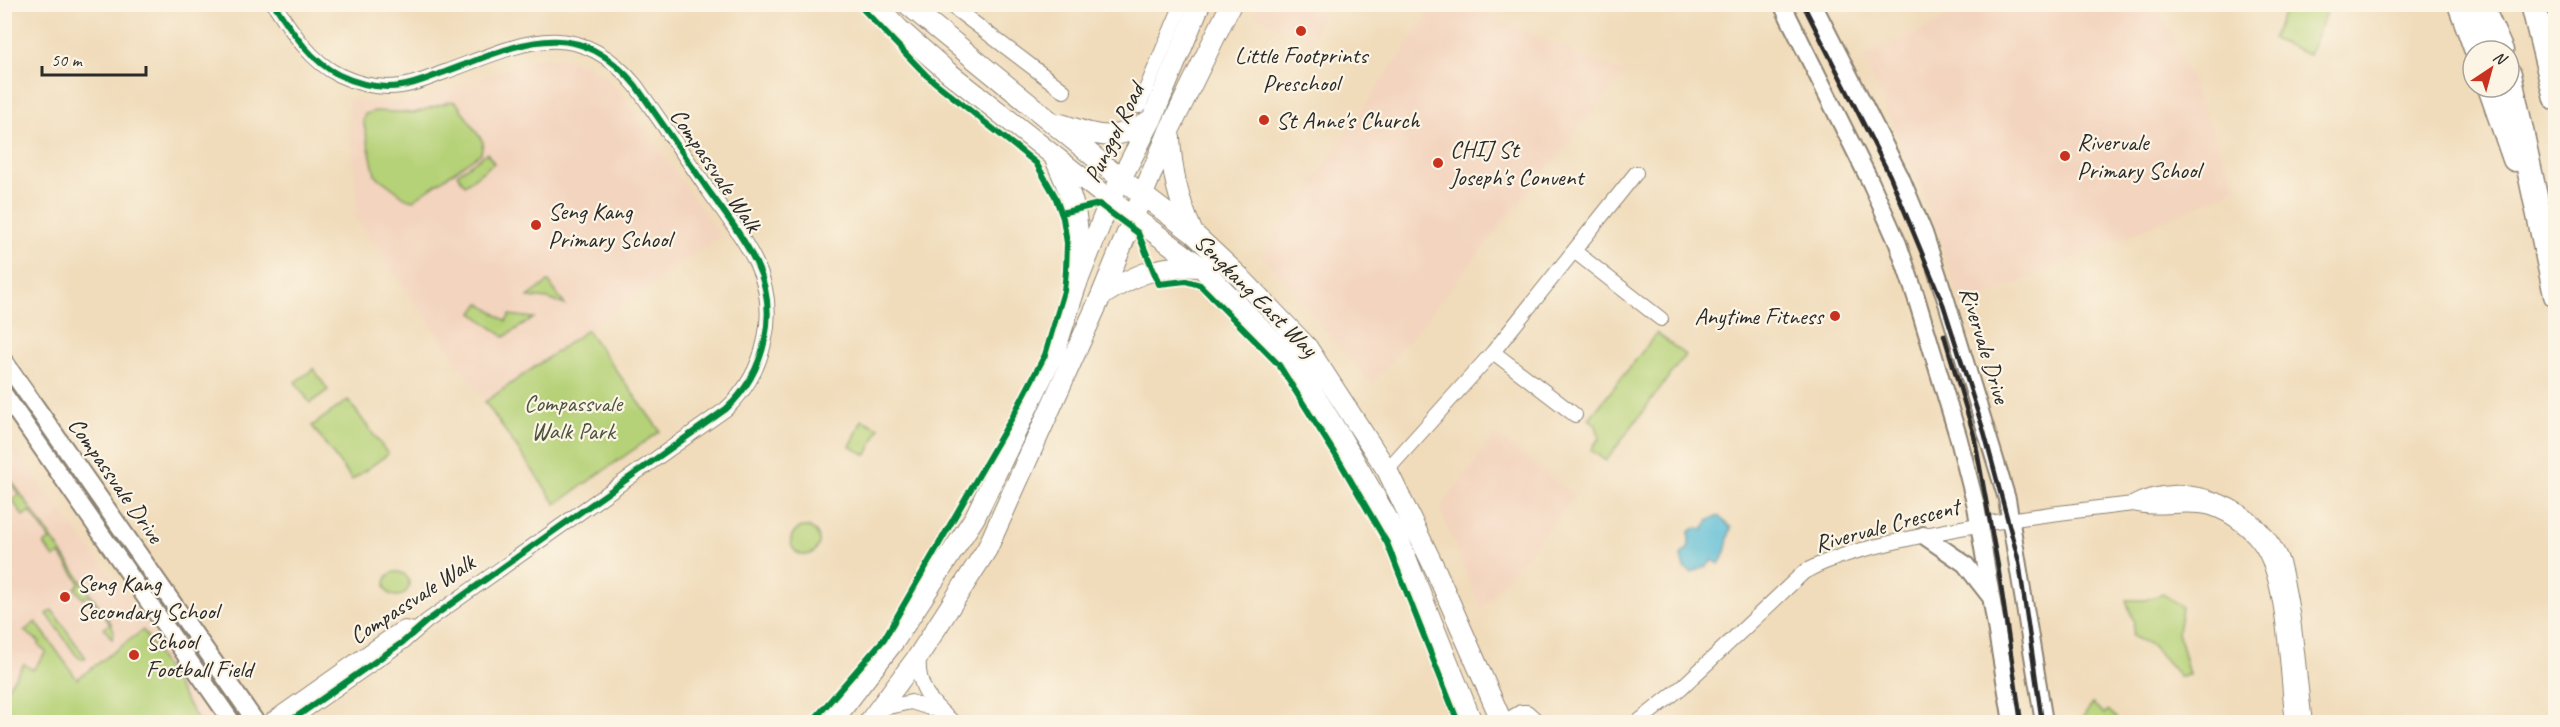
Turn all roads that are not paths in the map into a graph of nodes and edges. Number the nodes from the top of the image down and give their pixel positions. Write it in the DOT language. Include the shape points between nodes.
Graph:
graph roads {
  1 [pos="274,4"];
  2 [pos="875,4"];
  3 [pos="949,4"];
  4 [pos="1182,4"];
  5 [pos="1200,4"];
  6 [pos="1231,4"];
  7 [pos="1782,4"];
  8 [pos="1813,4"];
  9 [pos="2460,4"];
  10 [pos="2480,4"];
  11 [pos="2495,4"];
  12 [pos="2533,4"];
  13 [pos="2546,4"];
  14 [pos="913,7"];
  15 [pos="2473,39"];
  16 [pos="2497,39"];
  17 [pos="2501,39"];
  18 [pos="2542,41"];
  19 [pos="1163,70"];
  20 [pos="1064,91"];
  21 [pos="2556,98"];
  22 [pos="2494,99"];
  23 [pos="2515,99"];
  24 [pos="1145,113"];
  25 [pos="1048,120"];
  26 [pos="1169,131"];
  27 [pos="1052,154"];
  28 [pos="1636,173"];
  29 [pos="1121,179"];
  30 [pos="1143,195"];
  31 [pos="1110,200"];
  32 [pos="1135,218"];
  33 [pos="1193,233"];
  34 [pos="2542,235"];
  35 [pos="1574,251"];
  36 [pos="1201,267"];
  37 [pos="1076,286"];
  38 [pos="2556,295"];
  39 [pos="1101,296"];
  40 [pos="1661,319"];
  41 [pos="1493,352"];
  42 [pos="4,361"];
  43 [pos="4,394"];
  44 [pos="1575,415"];
  45 [pos="1387,470"];
  46 [pos="2133,504"];
  47 [pos="2011,520"];
  48 [pos="1979,524"];
  49 [pos="1923,535"];
  50 [pos="1993,599"];
  51 [pos="415,630"];
  52 [pos="919,654"];
  53 [pos="874,716"];
  54 [pos="948,718"];
  55 [pos="254,719"];
  56 [pos="232,723"];
  57 [pos="269,723"];
  58 [pos="290,723"];
  59 [pos="832,723"];
  60 [pos="1472,723"];
  61 [pos="1503,723"];
  62 [pos="1538,723"];
  63 [pos="1638,723"];
  64 [pos="2012,723"];
  65 [pos="2044,723"];
  66 [pos="2293,723"];
  67 [pos="2305,723"];
  1 -- 51 [label="street, Compassvale Walk" via="306,49 337,74 370,86 410,84 521,44 573,43 606,57 636,86 744,242 765,292 764,347 740,396"];
  2 -- 27 [label="main road, Sengkang East Way" via="948,72"];
  3 -- 20 [label="street"];
  4 -- 19 [label="street"];
  5 -- 19 [label="main road, Punggol Road"];
  6 -- 26 [label="main road, Punggol Road"];
  7 -- 48 [label="street" via="1898,244 1939,372"];
  8 -- 47 [label="street, Rivervale Drive" via="1901,178 1924,233"];
  9 -- 15 [label="highway"];
  10 -- 16 [label="highway"];
  11 -- 17 [label="highway"];
  12 -- 18 [label="highway"];
  13 -- 18 [label="highway"];
  14 -- 25 [label="main road, Sengkang East Way"];
  18 -- 21 [label="highway"];
  19 -- 24 [label="main road, Punggol Road"];
  22 -- 34 [label="highway"];
  23 -- 34 [label="highway"];
  24 -- 25 [label="main road" via="1132,131 1113,137"];
  24 -- 29 [label="main road, Punggol Road"];
  25 -- 29 [label="main road, Sengkang East Way"];
  26 -- 30 [label="main road, Punggol Road"];
  26 -- 33 [label="main road" via="1172,171 1180,204"];
  27 -- 31 [label="main road, Sengkang East Way"];
  27 -- 37 [label="main road" via="1071,192 1078,217"];
  28 -- 35 [label="street"];
  29 -- 30 [label="main road, Sengkang East Way"];
  29 -- 31 [label="main road, Punggol Road"];
  30 -- 32 [label="main road, Punggol Road"];
  30 -- 33 [label="main road, Sengkang East Way"];
  31 -- 32 [label="main road, Sengkang East Way"];
  31 -- 37 [label="main road, Punggol Road"];
  32 -- 36 [label="main road, Sengkang East Way"];
  32 -- 39 [label="main road, Punggol Road"];
  33 -- 45 [label="main road, Sengkang East Way" via="1307,347"];
  34 -- 38 [label="highway"];
  35 -- 40 [label="street"];
  35 -- 41 [label="street"];
  36 -- 39 [label="main road" via="1175,265 1132,276"];
  36 -- 60 [label="main road, Sengkang East Way" via="1293,361 1340,436 1396,535"];
  37 -- 59 [label="main road, Punggol Road" via="1056,348 975,517 895,640"];
  39 -- 52 [label="main road, Punggol Road" via="987,549"];
  41 -- 44 [label="street"];
  41 -- 45 [label="street"];
  42 -- 55 [label="street, Compassvale Drive"];
  43 -- 56 [label="street, Compassvale Drive"];
  45 -- 61 [label="main road, Sengkang East Way"];
  46 -- 47 [label="street, Rivervale Crescent"];
  46 -- 66 [label="street, Rivervale Crescent" via="2213,508 2242,525 2264,549 2272,567 2280,609"];
  46 -- 67 [label="street, Rivervale Crescent" via="2143,498 2172,493 2205,496 2237,511 2266,535 2285,574"];
  47 -- 48 [label="street, Rivervale Crescent"];
  47 -- 65 [label="street, Rivervale Drive"];
  48 -- 49 [label="street, Rivervale Crescent"];
  48 -- 50 [label="street"];
  49 -- 50 [label="street" via="1965,564"];
  49 -- 63 [label="street, Rivervale Crescent" via="1825,561 1804,572"];
  50 -- 64 [label="street"];
  51 -- 57 [label="street, Compassvale Walk" via="405,628 398,632"];
  51 -- 58 [label="street"];
  52 -- 53 [label="main road, Punggol Road"];
  52 -- 54 [label="street" via="922,687"];
  53 -- 54 [label="street" via="911,702"];
  61 -- 62 [label="street" via="1527,712"];
}
